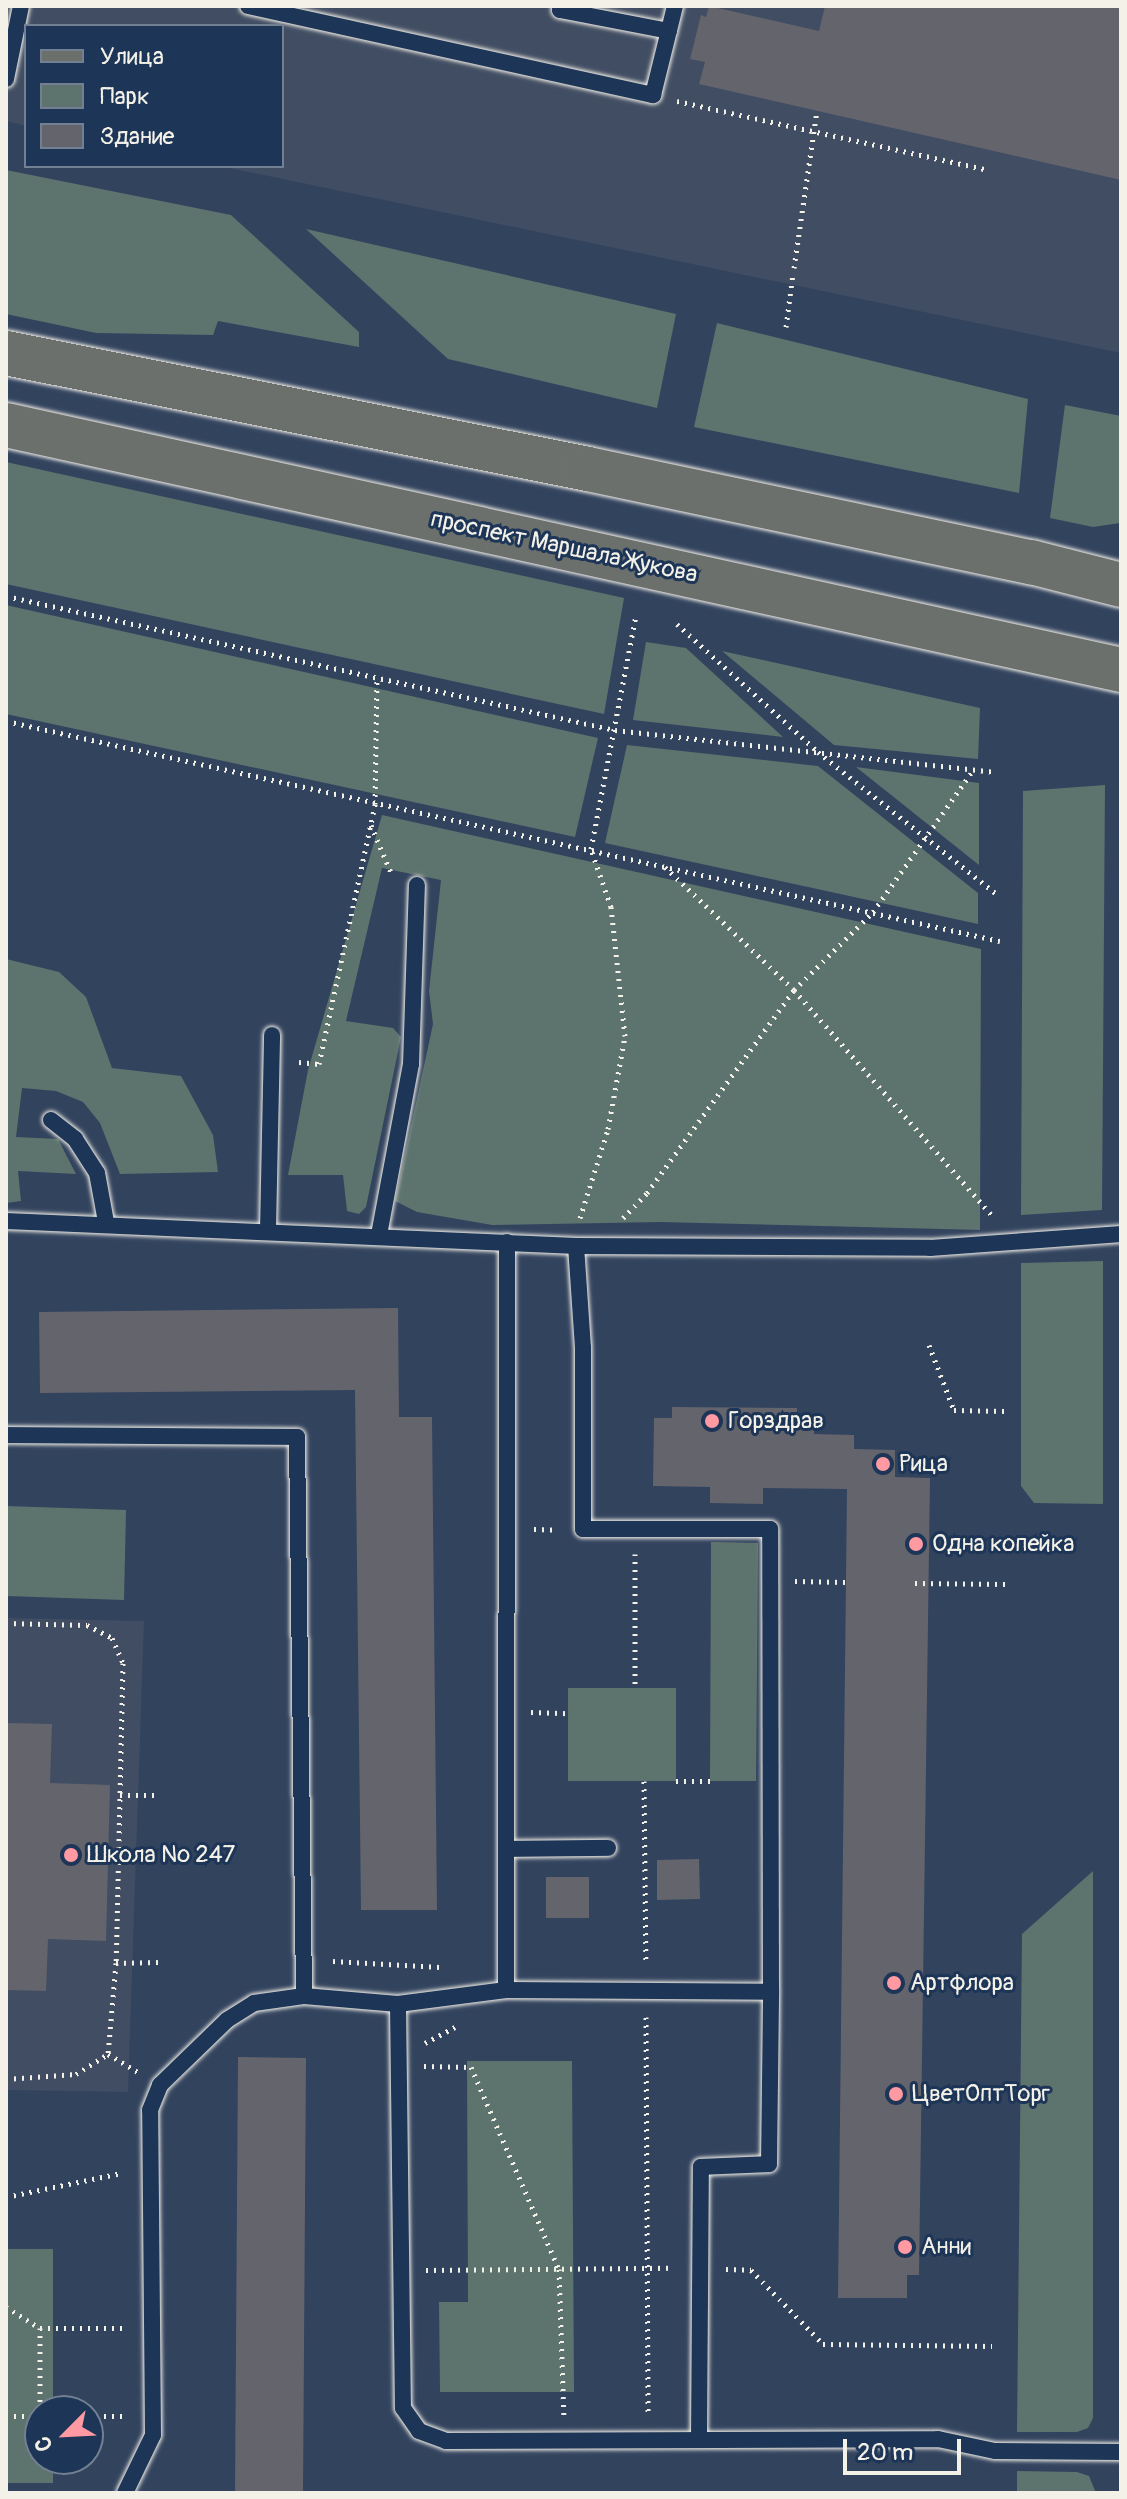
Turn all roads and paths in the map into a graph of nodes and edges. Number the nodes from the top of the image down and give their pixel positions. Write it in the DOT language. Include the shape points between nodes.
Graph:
graph roads {
  1 [pos="21,6"];
  2 [pos="248,6"];
  3 [pos="561,6"];
  4 [pos="675,6"];
  5 [pos="669,31"];
  6 [pos="6,79"];
  7 [pos="653,95"];
  8 [pos="817,111"];
  9 [pos="815,131"];
  10 [pos="988,170"];
  11 [pos="786,327"];
  12 [pos="6,353"];
  13 [pos="6,425"];
  14 [pos="1121,585"];
  15 [pos="6,596"];
  16 [pos="636,616"];
  17 [pos="677,624"];
  18 [pos="1121,670"];
  19 [pos="377,679"];
  20 [pos="6,721"];
  21 [pos="615,730"];
  22 [pos="818,752"];
  23 [pos="973,769"];
  24 [pos="996,772"];
  25 [pos="375,804"];
  26 [pos="371,824"];
  27 [pos="925,837"];
  28 [pos="591,849"];
  29 [pos="664,865"];
  30 [pos="417,885"];
  31 [pos="999,896"];
  32 [pos="873,912"];
  33 [pos="1000,941"];
  34 [pos="794,990"];
  35 [pos="272,1035"];
  36 [pos="272,1058"];
  37 [pos="51,1120"];
  38 [pos="6,1221"];
  39 [pos="106,1222"];
  40 [pos="1004,1227"];
  41 [pos="268,1230"];
  42 [pos="1121,1234"];
  43 [pos="379,1235"];
  44 [pos="507,1242"];
  45 [pos="576,1246"];
  46 [pos="595,1246"];
  47 [pos="929,1345"];
  48 [pos="1005,1411"];
  49 [pos="6,1435"];
  50 [pos="534,1518"];
  51 [pos="583,1529"];
  52 [pos="635,1529"];
  53 [pos="770,1581"];
  54 [pos="846,1582"];
  55 [pos="915,1583"];
  56 [pos="1005,1584"];
  57 [pos="6,1623"];
  58 [pos="635,1688"];
  59 [pos="644,1781"];
  60 [pos="676,1781"];
  61 [pos="710,1781"];
  62 [pos="120,1795"];
  63 [pos="160,1795"];
  64 [pos="608,1848"];
  65 [pos="506,1849"];
  66 [pos="158,1962"];
  67 [pos="116,1963"];
  68 [pos="506,1990"];
  69 [pos="646,1991"];
  70 [pos="771,1992"];
  71 [pos="304,1996"];
  72 [pos="398,2004"];
  73 [pos="108,2054"];
  74 [pos="399,2066"];
  75 [pos="6,2079"];
  76 [pos="160,2085"];
  77 [pos="151,2168"];
  78 [pos="6,2197"];
  79 [pos="646,2268"];
  80 [pos="700,2268"];
  81 [pos="559,2269"];
  82 [pos="401,2270"];
  83 [pos="6,2307"];
  84 [pos="40,2328"];
  85 [pos="153,2328"];
  86 [pos="992,2346"];
  87 [pos="6,2416"];
  88 [pos="104,2416"];
  89 [pos="153,2416"];
  90 [pos="648,2440"];
  91 [pos="699,2440"];
  92 [pos="565,2441"];
  93 [pos="1121,2452"];
  94 [pos="125,2493"];
  1 -- 6 [label="lane"];
  2 -- 7 [label="lane"];
  3 -- 5 [label="lane" via="560,10"];
  4 -- 5 [label="lane"];
  5 -- 7 [label="lane"];
  7 -- 9 [label="path"];
  8 -- 9 [label="path"];
  9 -- 10 [label="path"];
  9 -- 11 [label="path"];
  12 -- 14 [label="main road" via="588,469"];
  13 -- 18 [label="main road, проспект Маршала Жукова"];
  15 -- 19 [label="path"];
  16 -- 21 [label="path"];
  17 -- 22 [label="path"];
  19 -- 21 [label="path"];
  19 -- 25 [label="path"];
  20 -- 25 [label="path"];
  21 -- 22 [label="path"];
  21 -- 28 [label="path"];
  22 -- 23 [label="path"];
  22 -- 27 [label="path"];
  23 -- 24 [label="path"];
  23 -- 27 [label="path"];
  25 -- 26 [label="path"];
  25 -- 28 [label="path"];
  26 -- 30 [label="path" via="395,884"];
  26 -- 36 [label="path" via="319,1064"];
  27 -- 31 [label="path"];
  27 -- 32 [label="path"];
  28 -- 29 [label="path"];
  28 -- 45 [label="path" via="611,907 625,1036 608,1129 580,1211"];
  29 -- 32 [label="path"];
  29 -- 34 [label="path"];
  30 -- 43 [label="lane" via="411,1064"];
  32 -- 33 [label="path"];
  32 -- 34 [label="path"];
  34 -- 40 [label="path"];
  34 -- 46 [label="path" via="647,1193"];
  35 -- 36 [label="lane"];
  36 -- 41 [label="lane"];
  37 -- 39 [label="lane" via="75,1139 97,1173"];
  38 -- 39 [label="lane"];
  39 -- 41 [label="lane"];
  41 -- 43 [label="lane"];
  42 -- 46 [label="lane" via="930,1248"];
  43 -- 44 [label="lane"];
  44 -- 45 [label="lane"];
  44 -- 65 [label="lane"];
  45 -- 46 [label="lane"];
  45 -- 51 [label="lane" via="583,1348"];
  47 -- 48 [label="path" via="954,1410"];
  49 -- 71 [label="lane" via="297,1437"];
  50 -- 51 [label="path" via="534,1530"];
  51 -- 52 [label="lane"];
  52 -- 53 [label="lane" via="770,1529"];
  52 -- 58 [label="path"];
  53 -- 54 [label="path"];
  53 -- 70 [label="lane"];
  55 -- 56 [label="path"];
  57 -- 62 [label="path" via="87,1625 112,1638 123,1663"];
  59 -- 69 [label="path"];
  60 -- 61 [label="path"];
  62 -- 63 [label="path"];
  62 -- 67 [label="path"];
  64 -- 65 [label="lane"];
  65 -- 68 [label="lane"];
  66 -- 67 [label="path"];
  67 -- 73 [label="path"];
  68 -- 69 [label="lane"];
  68 -- 72 [label="lane"];
  69 -- 70 [label="lane"];
  69 -- 79 [label="path"];
  70 -- 80 [label="lane" via="769,2164 701,2167"];
  71 -- 72 [label="lane"];
  71 -- 76 [label="lane" via="254,2003 227,2020"];
  72 -- 74 [label="lane"];
  73 -- 75 [label="path" via="76,2074"];
  73 -- 76 [label="path"];
  74 -- 81 [label="path" via="471,2067"];
  74 -- 82 [label="lane"];
  76 -- 77 [label="lane" via="150,2110"];
  77 -- 78 [label="path"];
  77 -- 85 [label="lane"];
  79 -- 80 [label="path"];
  79 -- 81 [label="path"];
  79 -- 90 [label="path"];
  80 -- 86 [label="path" via="751,2270 823,2344"];
  80 -- 91 [label="lane"];
  81 -- 82 [label="path"];
  81 -- 92 [label="path"];
  82 -- 92 [label="lane" via="403,2408 419,2431 446,2441"];
  83 -- 84 [label="path"];
  84 -- 85 [label="path"];
  84 -- 87 [label="path" via="40,2416"];
  85 -- 89 [label="lane"];
  88 -- 89 [label="path"];
  89 -- 94 [label="lane" via="153,2435"];
  90 -- 91 [label="lane"];
  90 -- 92 [label="lane"];
  91 -- 93 [label="lane" via="938,2439 995,2451"];
}
